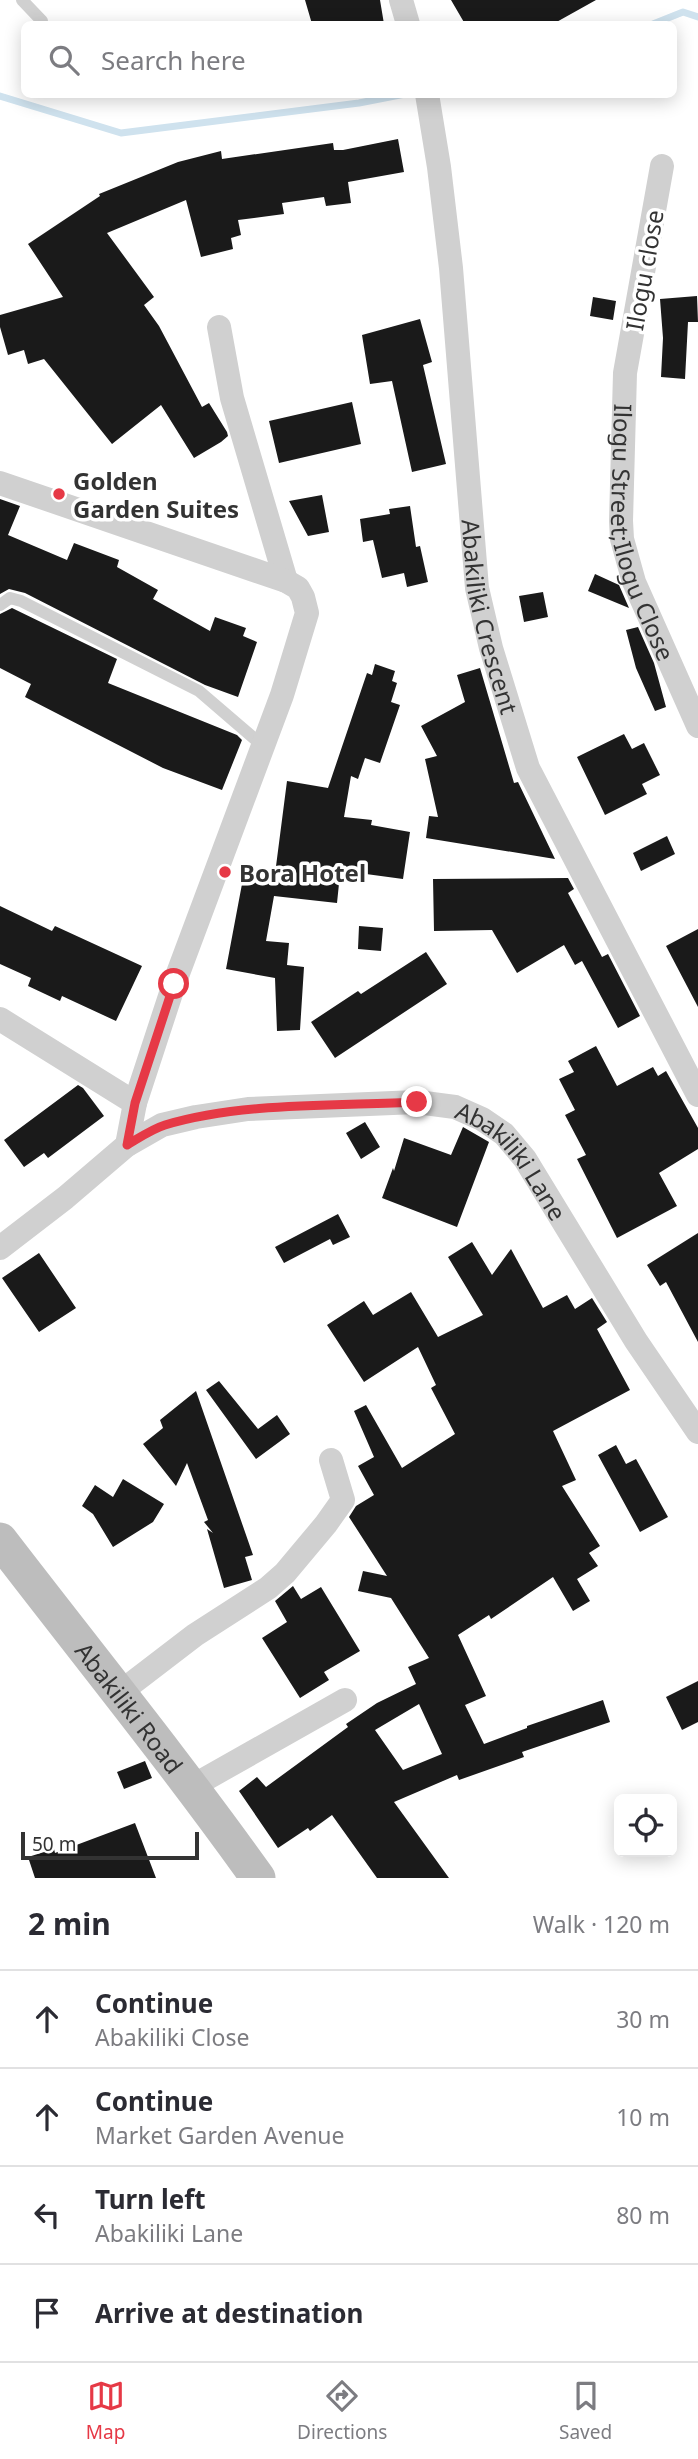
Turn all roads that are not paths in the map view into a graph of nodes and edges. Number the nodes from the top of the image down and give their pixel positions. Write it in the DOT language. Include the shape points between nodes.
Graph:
graph roads {
  1 [pos="22,0"];
  2 [pos="401,0"];
  3 [pos="42,21"];
  4 [pos="407,21"];
  5 [pos="428,101"];
  6 [pos="662,166"];
  7 [pos="219,327"];
  8 [pos="625,373"];
  9 [pos="0,483"];
  10 [pos="295,589"];
  11 [pos="0,605"];
  12 [pos="698,726"];
  13 [pos="264,746"];
  14 [pos="0,1019"];
  15 [pos="698,1095"];
  16 [pos="135,1103"];
  17 [pos="127,1145"];
  18 [pos="0,1248"];
  19 [pos="698,1432"];
  20 [pos="331,1460"];
  21 [pos="0,1540"];
  22 [pos="118,1694"];
  23 [pos="345,1700"];
  24 [pos="192,1786"];
  25 [pos="258,1878"];
  1 -- 3 [label="lane"];
  2 -- 4 [label="street"];
  5 -- 15 [label="street, Abakiliki Crescent" via="451,268 477,588 491,648 528,768"];
  6 -- 8 [label="street, Ilogu close"];
  7 -- 10 [label="street" via="232,398"];
  8 -- 12 [label="street, Ilogu Street;Ilogu Close" via="622,539 634,582"];
  9 -- 10 [label="street"];
  10 -- 13 [label="street" via="307,613"];
  11 -- 13 [label="lane" via="10,598 22,601 199,691"];
  13 -- 16 [label="street" via="174,984"];
  14 -- 16 [label="street"];
  16 -- 17 [label="street"];
  17 -- 18 [label="street, Abakiliki Lane"];
  17 -- 19 [label="street, Abakiliki Lane" via="162,1125 248,1109 417,1102 455,1107 482,1119 504,1134 525,1159 636,1341"];
  20 -- 22 [label="street" via="343,1500 285,1573"];
  21 -- 22 [label="main road, Abakiliki Road"];
  22 -- 24 [label="main road, Abakiliki Road"];
  23 -- 24 [label="street"];
  24 -- 25 [label="main road, Abakiliki Road"];
}
